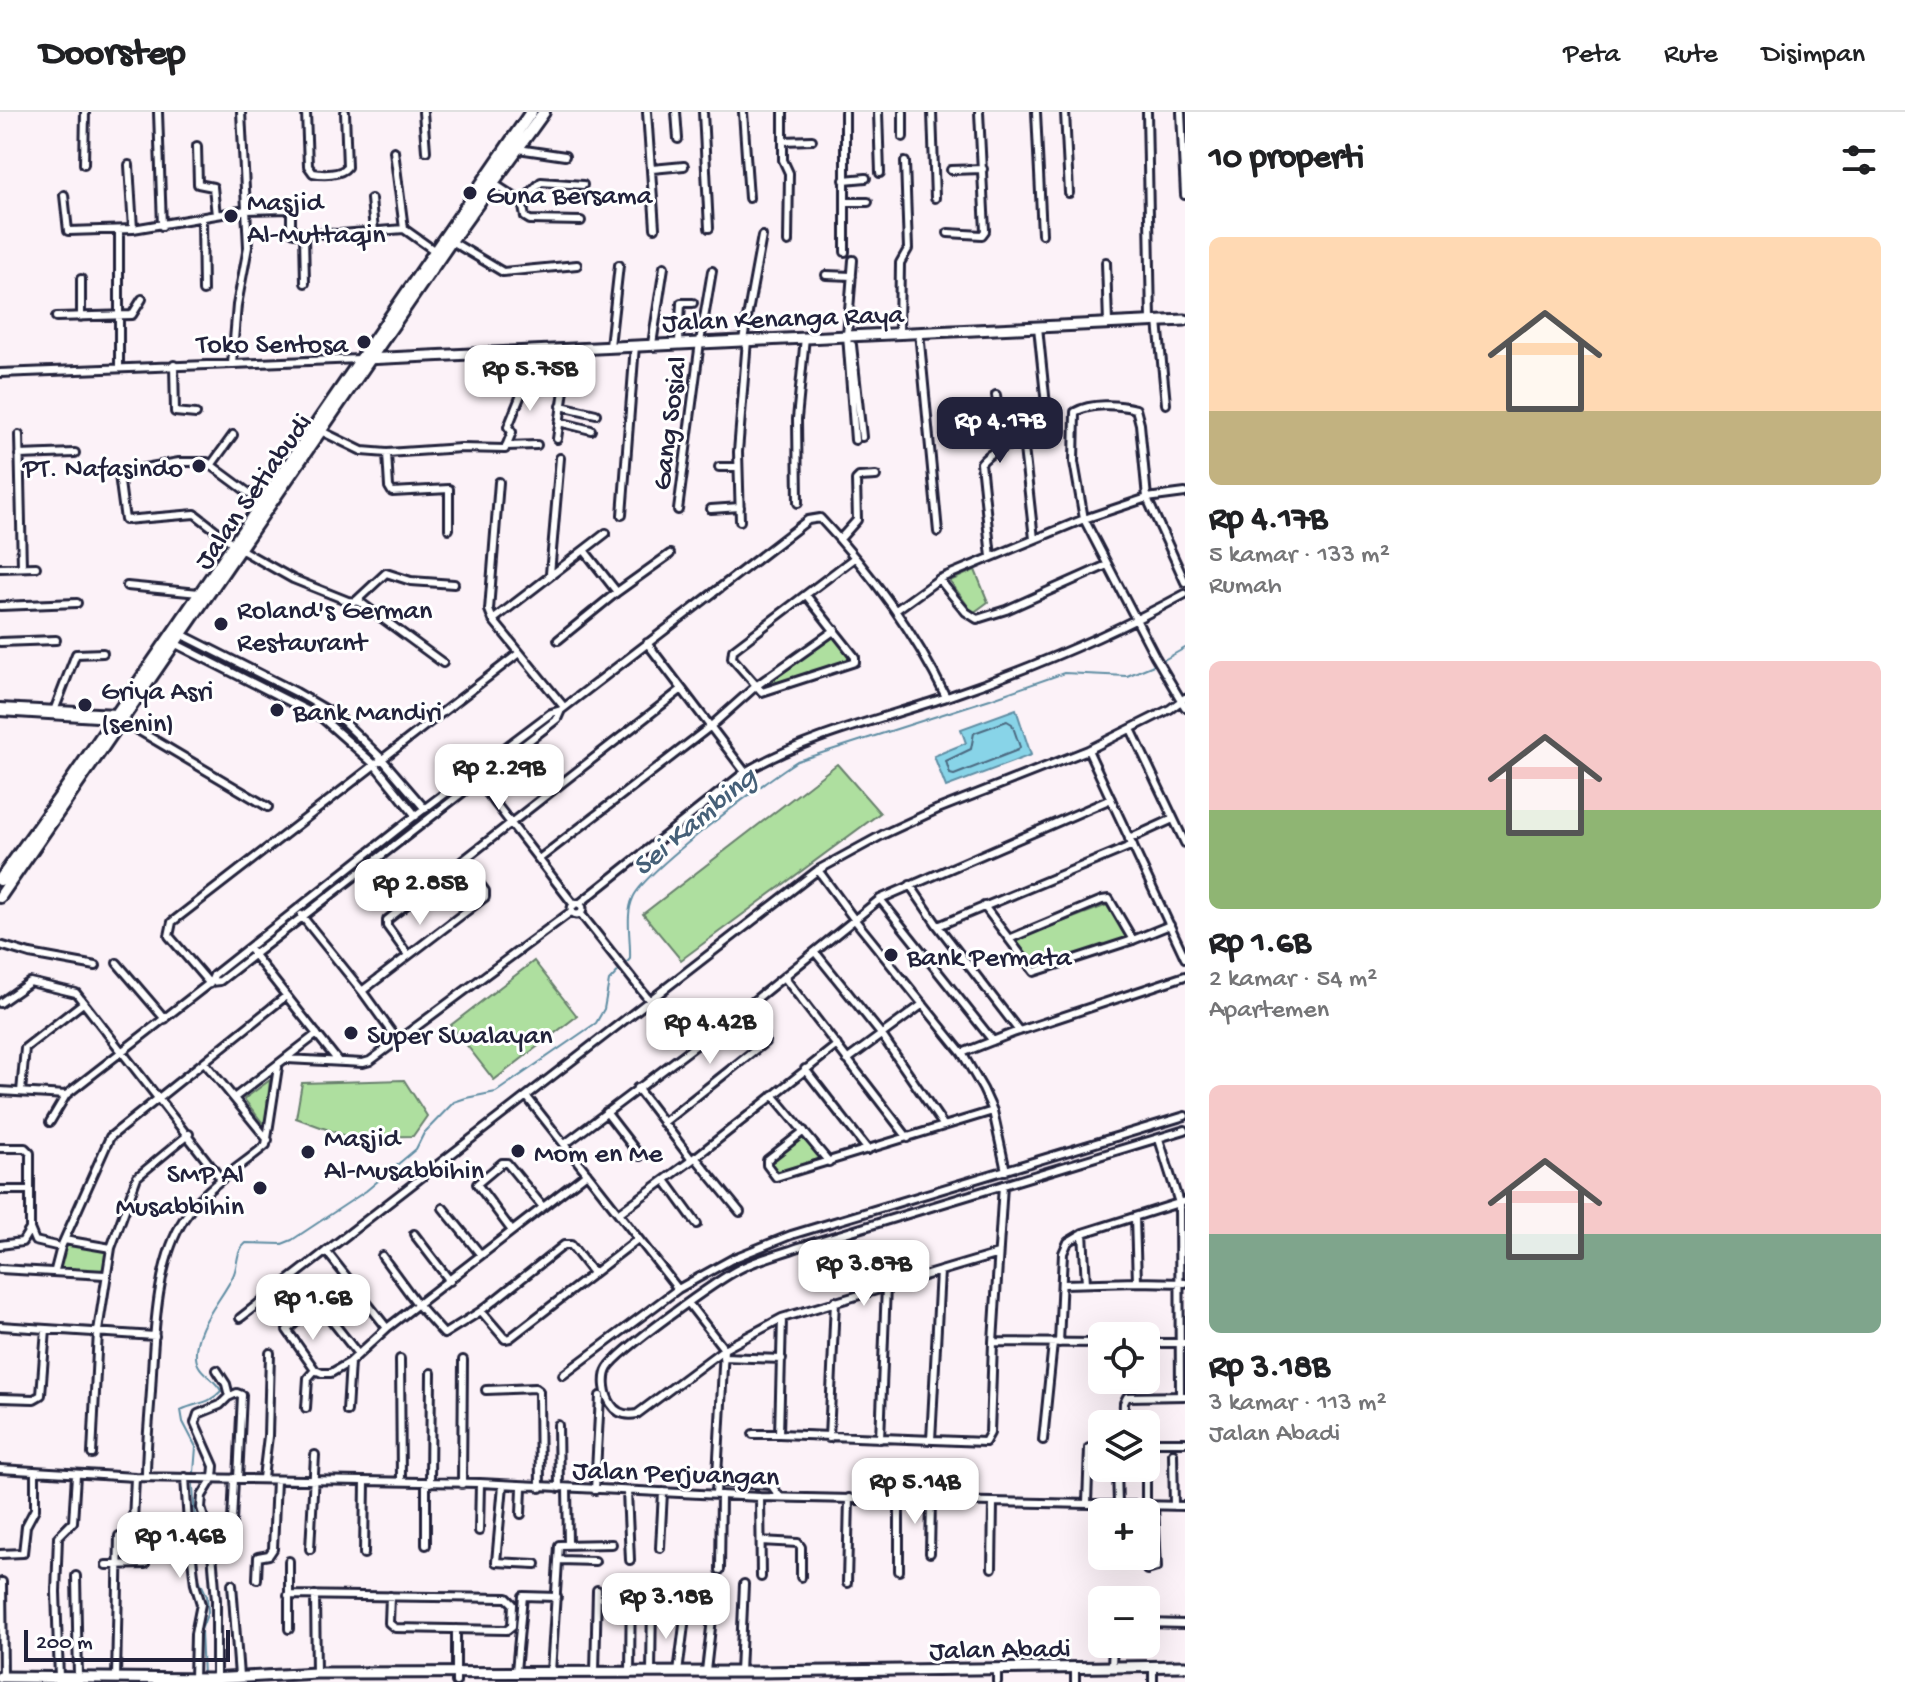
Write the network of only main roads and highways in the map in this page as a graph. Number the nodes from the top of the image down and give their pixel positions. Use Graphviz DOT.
graph roads {
  1 [pos="531,112"];
  2 [pos="544,112"];
  3 [pos="494,176"];
  4 [pos="366,358"];
  5 [pos="237,547"];
  6 [pos="174,636"];
  7 [pos="120,719"];
  8 [pos="0,880"];
  9 [pos="0,897"];
  1 -- 3 [label="main road, Jalan Setiabudi"];
  2 -- 3 [label="main road, Jalan Setiabudi"];
  3 -- 4 [label="main road, Jalan Setiabudi"];
  3 -- 4 [label="main road, Jalan Setiabudi"];
  4 -- 5 [label="main road, Jalan Setiabudi"];
  4 -- 5 [label="main road, Jalan Setiabudi"];
  5 -- 6 [label="main road, Jalan Setiabudi"];
  5 -- 6 [label="main road, Jalan Setiabudi"];
  6 -- 7 [label="main road, Jalan Setiabudi"];
  7 -- 8 [label="main road, Jalan Setiabudi"];
  7 -- 9 [label="main road, Jalan Setiabudi"];
}
